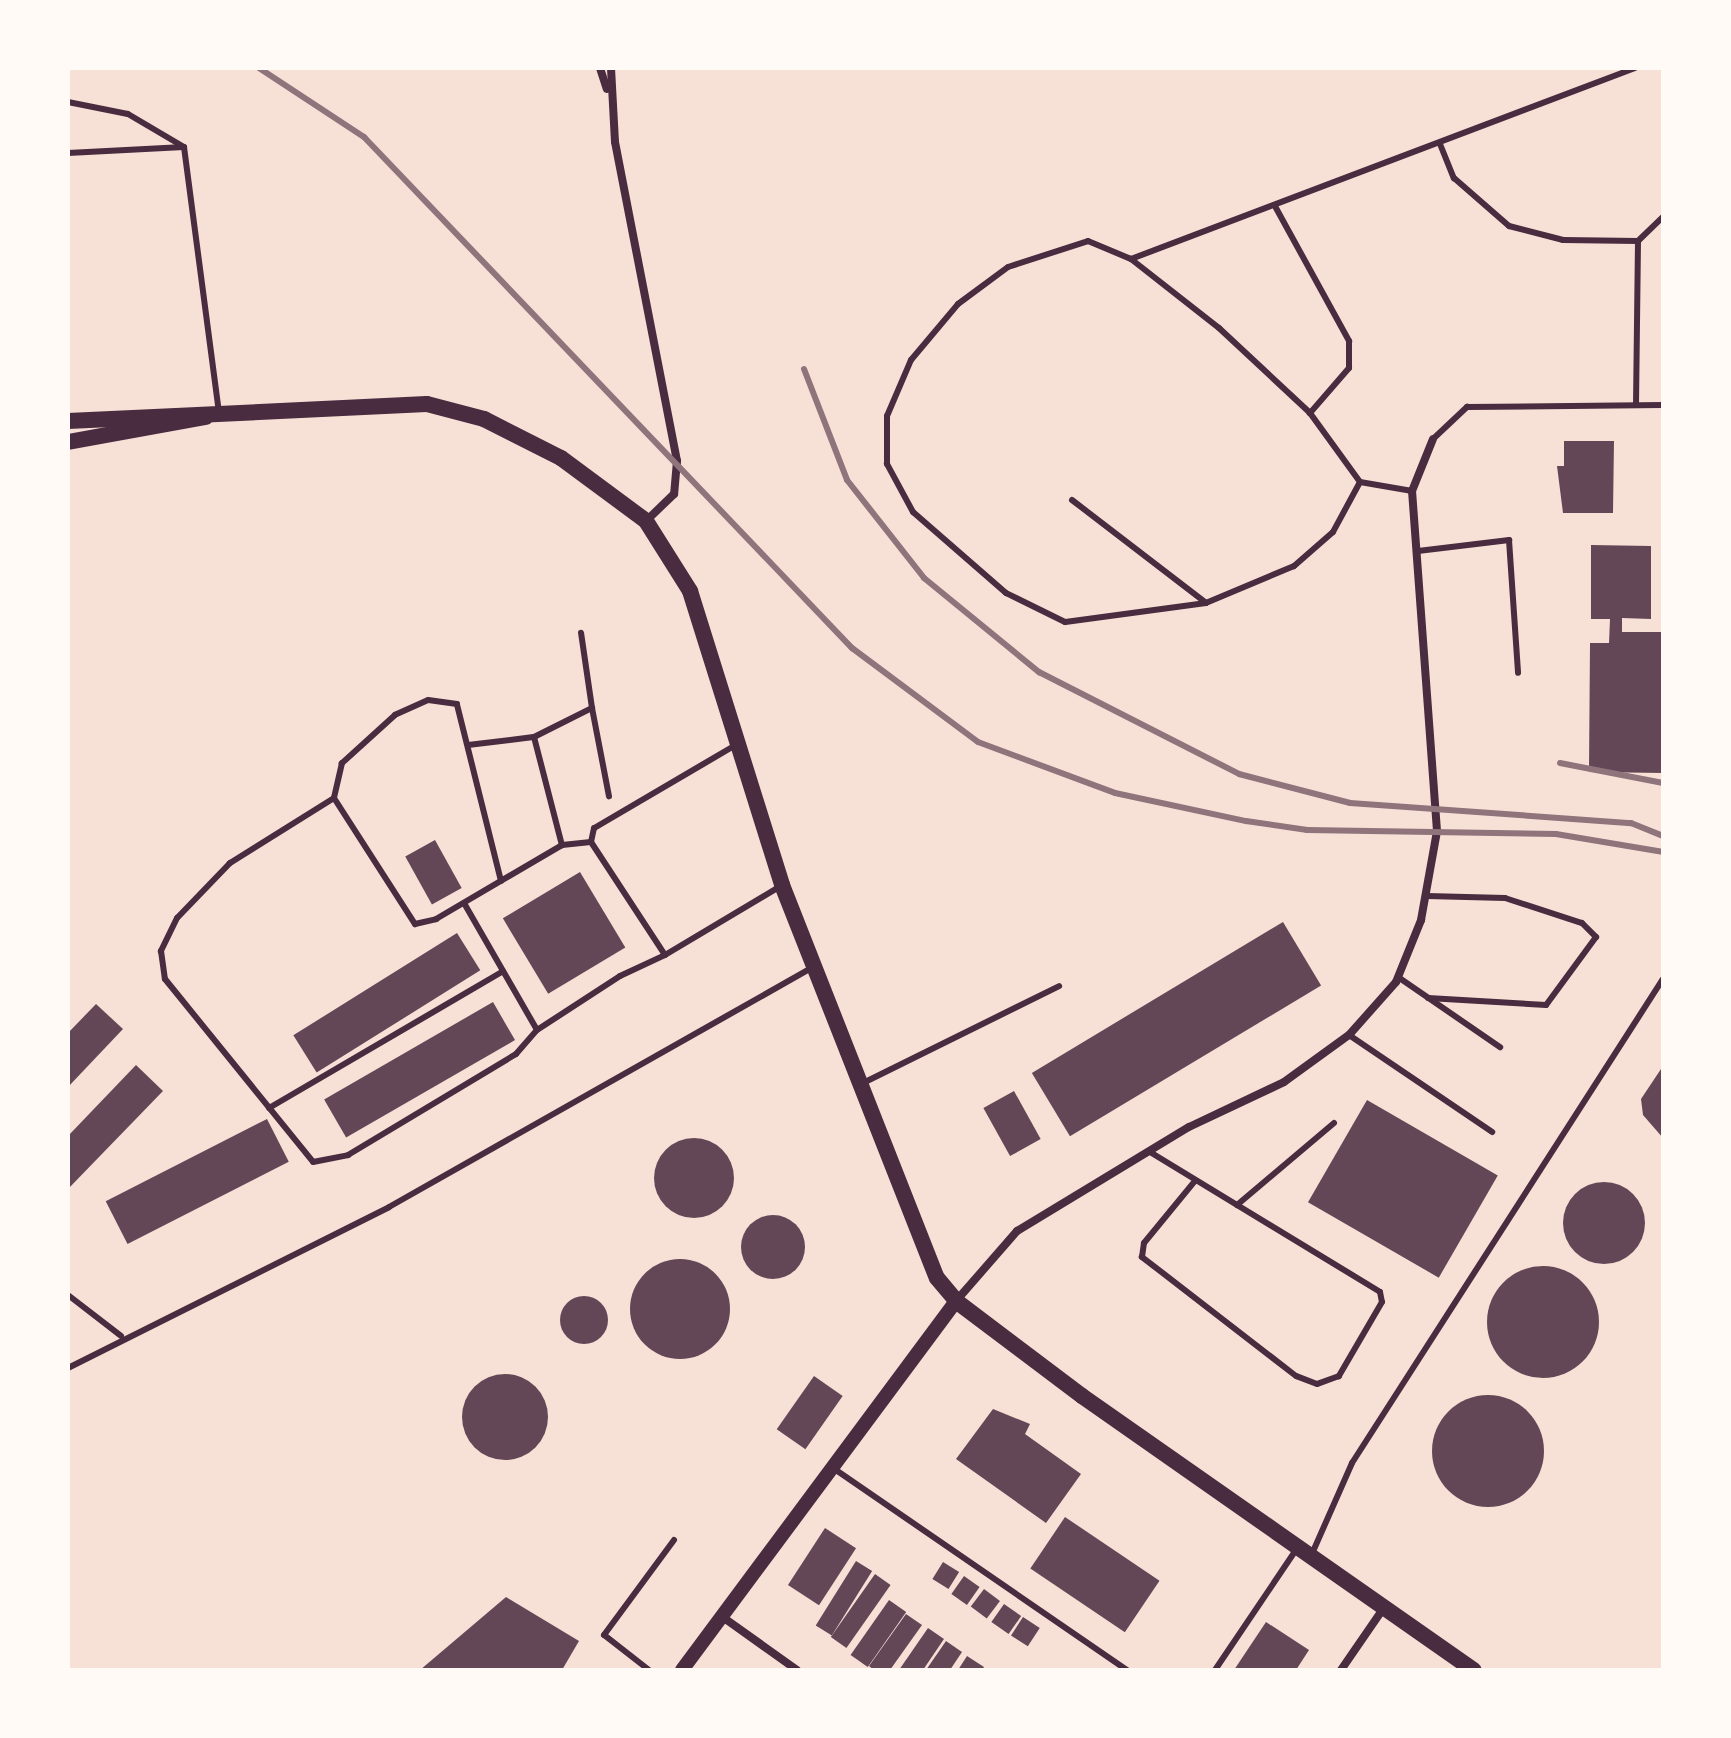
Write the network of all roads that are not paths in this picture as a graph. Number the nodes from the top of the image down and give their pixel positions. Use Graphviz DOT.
graph roads {
  1 [pos="600,68"];
  2 [pos="611,68"];
  3 [pos="1635,68"];
  4 [pos="609,93"];
  5 [pos="68,102"];
  6 [pos="1440,144"];
  7 [pos="184,147"];
  8 [pos="68,153"];
  9 [pos="1276,208"];
  10 [pos="1663,217"];
  11 [pos="1638,241"];
  12 [pos="1131,259"];
  13 [pos="1636,405"];
  14 [pos="1663,405"];
  15 [pos="219,413"];
  16 [pos="1310,413"];
  17 [pos="68,421"];
  18 [pos="1433,439"];
  19 [pos="68,442"];
  20 [pos="1360,482"];
  21 [pos="1412,491"];
  22 [pos="1072,500"];
  23 [pos="646,521"];
  24 [pos="1418,551"];
  25 [pos="1206,603"];
  26 [pos="581,633"];
  27 [pos="1518,673"];
  28 [pos="592,708"];
  29 [pos="534,737"];
  30 [pos="468,745"];
  31 [pos="734,746"];
  32 [pos="609,796"];
  33 [pos="334,798"];
  34 [pos="591,842"];
  35 [pos="562,845"];
  36 [pos="501,881"];
  37 [pos="782,885"];
  38 [pos="1427,896"];
  39 [pos="464,903"];
  40 [pos="665,955"];
  41 [pos="813,967"];
  42 [pos="503,971"];
  43 [pos="1398,977"];
  44 [pos="1663,979"];
  45 [pos="1059,986"];
  46 [pos="1428,998"];
  47 [pos="537,1030"];
  48 [pos="1349,1035"];
  49 [pos="1500,1047"];
  50 [pos="858,1086"];
  51 [pos="269,1108"];
  52 [pos="1334,1123"];
  53 [pos="1492,1132"];
  54 [pos="1150,1152"];
  55 [pos="1195,1181"];
  56 [pos="1237,1205"];
  57 [pos="68,1295"];
  58 [pos="956,1301"];
  59 [pos="121,1336"];
  60 [pos="68,1368"];
  61 [pos="833,1468"];
  62 [pos="674,1540"];
  63 [pos="1305,1551"];
  64 [pos="1385,1606"];
  65 [pos="724,1618"];
  66 [pos="649,1670"];
  67 [pos="682,1670"];
  68 [pos="797,1670"];
  69 [pos="1127,1670"];
  70 [pos="1215,1670"];
  71 [pos="1341,1670"];
  72 [pos="1474,1670"];
  1 -- 4 [label="street"];
  2 -- 4 [label="street"];
  3 -- 6 [label="lane"];
  4 -- 23 [label="street"];
  5 -- 7 [label="lane"];
  6 -- 9 [label="lane"];
  6 -- 11 [label="lane"];
  7 -- 8 [label="lane"];
  7 -- 15 [label="lane"];
  9 -- 12 [label="lane"];
  9 -- 16 [label="lane"];
  10 -- 11 [label="lane"];
  11 -- 13 [label="lane"];
  12 -- 16 [label="lane"];
  12 -- 25 [label="lane"];
  13 -- 14 [label="lane"];
  13 -- 18 [label="lane"];
  15 -- 17 [label="main road"];
  15 -- 19 [label="main road"];
  15 -- 23 [label="main road"];
  16 -- 20 [label="lane"];
  18 -- 21 [label="street"];
  20 -- 21 [label="lane"];
  20 -- 25 [label="lane"];
  21 -- 24 [label="street"];
  22 -- 25 [label="lane"];
  23 -- 31 [label="main road"];
  24 -- 27 [label="lane"];
  24 -- 38 [label="street"];
  26 -- 28 [label="lane"];
  28 -- 29 [label="lane"];
  28 -- 32 [label="lane"];
  29 -- 30 [label="lane"];
  29 -- 35 [label="lane"];
  30 -- 33 [label="lane"];
  30 -- 36 [label="lane"];
  31 -- 34 [label="lane"];
  31 -- 37 [label="main road"];
  33 -- 39 [label="lane"];
  33 -- 51 [label="lane"];
  34 -- 35 [label="lane"];
  34 -- 40 [label="lane"];
  35 -- 36 [label="lane"];
  36 -- 39 [label="lane"];
  37 -- 40 [label="lane"];
  37 -- 41 [label="main road"];
  38 -- 43 [label="street"];
  38 -- 46 [label="lane"];
  39 -- 42 [label="lane"];
  40 -- 47 [label="lane"];
  41 -- 50 [label="main road"];
  41 -- 59 [label="lane"];
  42 -- 47 [label="lane"];
  42 -- 51 [label="lane"];
  43 -- 46 [label="lane"];
  43 -- 48 [label="street"];
  44 -- 63 [label="lane"];
  45 -- 50 [label="lane"];
  46 -- 49 [label="lane"];
  47 -- 51 [label="lane"];
  48 -- 53 [label="lane"];
  48 -- 54 [label="street"];
  50 -- 58 [label="main road"];
  52 -- 56 [label="lane"];
  54 -- 55 [label="lane"];
  54 -- 58 [label="street"];
  55 -- 56 [label="lane"];
  55 -- 56 [label="lane"];
  57 -- 59 [label="lane"];
  58 -- 61 [label="street"];
  58 -- 63 [label="main road"];
  59 -- 60 [label="lane"];
  61 -- 65 [label="street"];
  61 -- 69 [label="lane"];
  62 -- 66 [label="lane"];
  63 -- 64 [label="main road"];
  63 -- 70 [label="lane"];
  64 -- 71 [label="street"];
  64 -- 72 [label="main road"];
  65 -- 67 [label="street"];
  65 -- 68 [label="street"];
}
